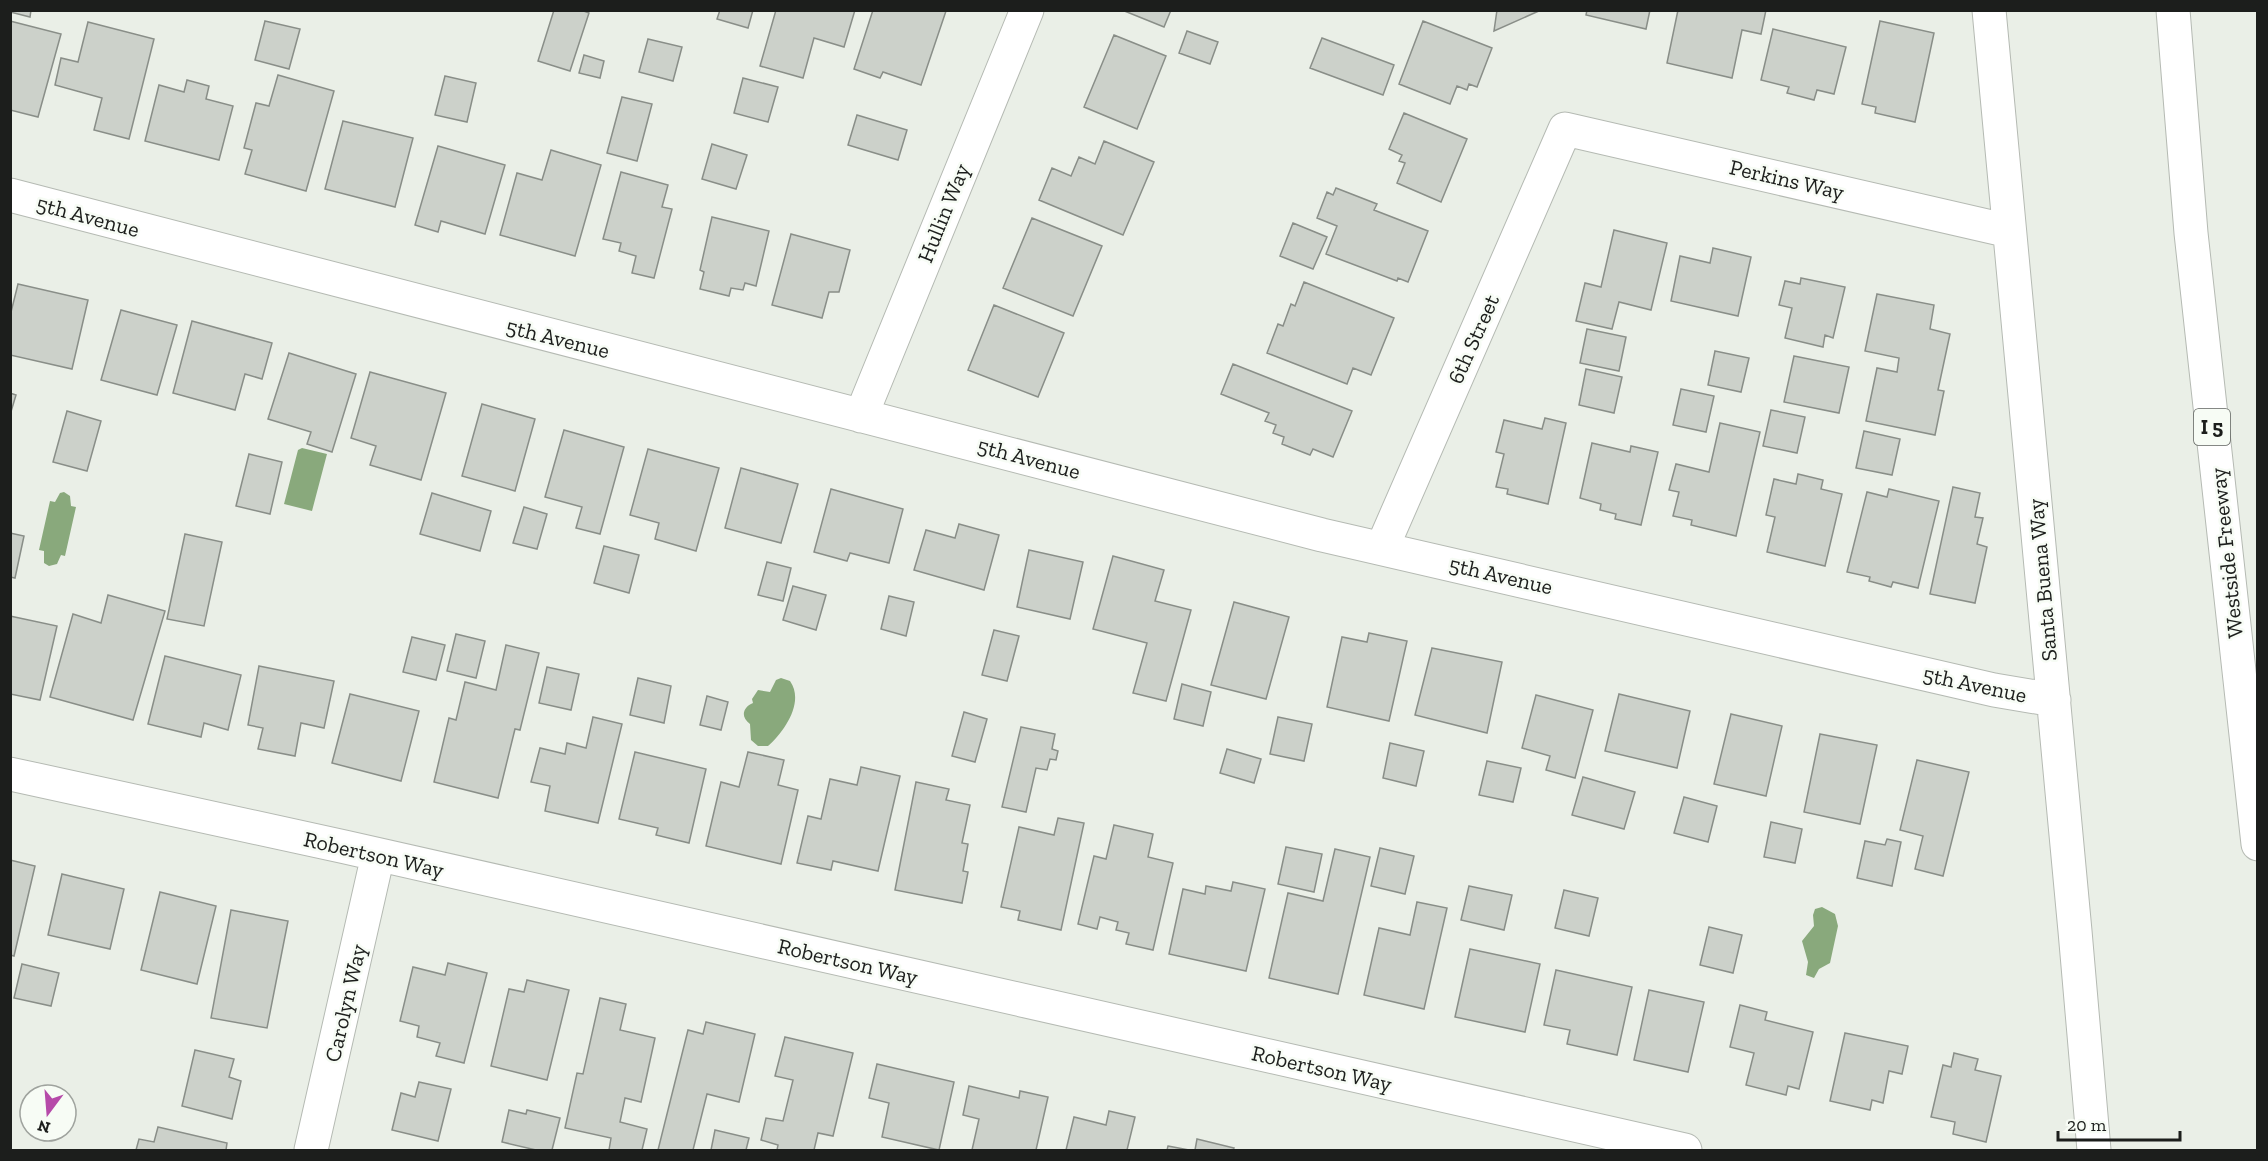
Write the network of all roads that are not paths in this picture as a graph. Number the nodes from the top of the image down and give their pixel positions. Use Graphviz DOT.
graph roads {
  1 [pos="1027,10"];
  2 [pos="1989,10"];
  3 [pos="2173,10"];
  4 [pos="1565,129"];
  5 [pos="10,195"];
  6 [pos="2009,231"];
  7 [pos="861,416"];
  8 [pos="1382,548"];
  9 [pos="2054,700"];
  10 [pos="10,774"];
  11 [pos="2258,844"];
  12 [pos="378,855"];
  13 [pos="311,1150"];
  14 [pos="1685,1150"];
  15 [pos="2094,1150"];
  1 -- 7 [label="main road, Hullin Way"];
  2 -- 6 [label="main road, Santa Buena Way"];
  3 -- 11 [label="main road, Westside Freeway / I 5"];
  4 -- 6 [label="main road, Perkins Way"];
  4 -- 8 [label="main road, 6th Street"];
  5 -- 7 [label="main road, 5th Avenue"];
  6 -- 9 [label="main road, Santa Buena Way"];
  7 -- 8 [label="main road, 5th Avenue"];
  8 -- 9 [label="main road, 5th Avenue"];
  9 -- 15 [label="main road, Santa Buena Way"];
  10 -- 12 [label="main road, Robertson Way"];
  12 -- 13 [label="main road, Carolyn Way"];
  12 -- 14 [label="main road, Robertson Way"];
}
